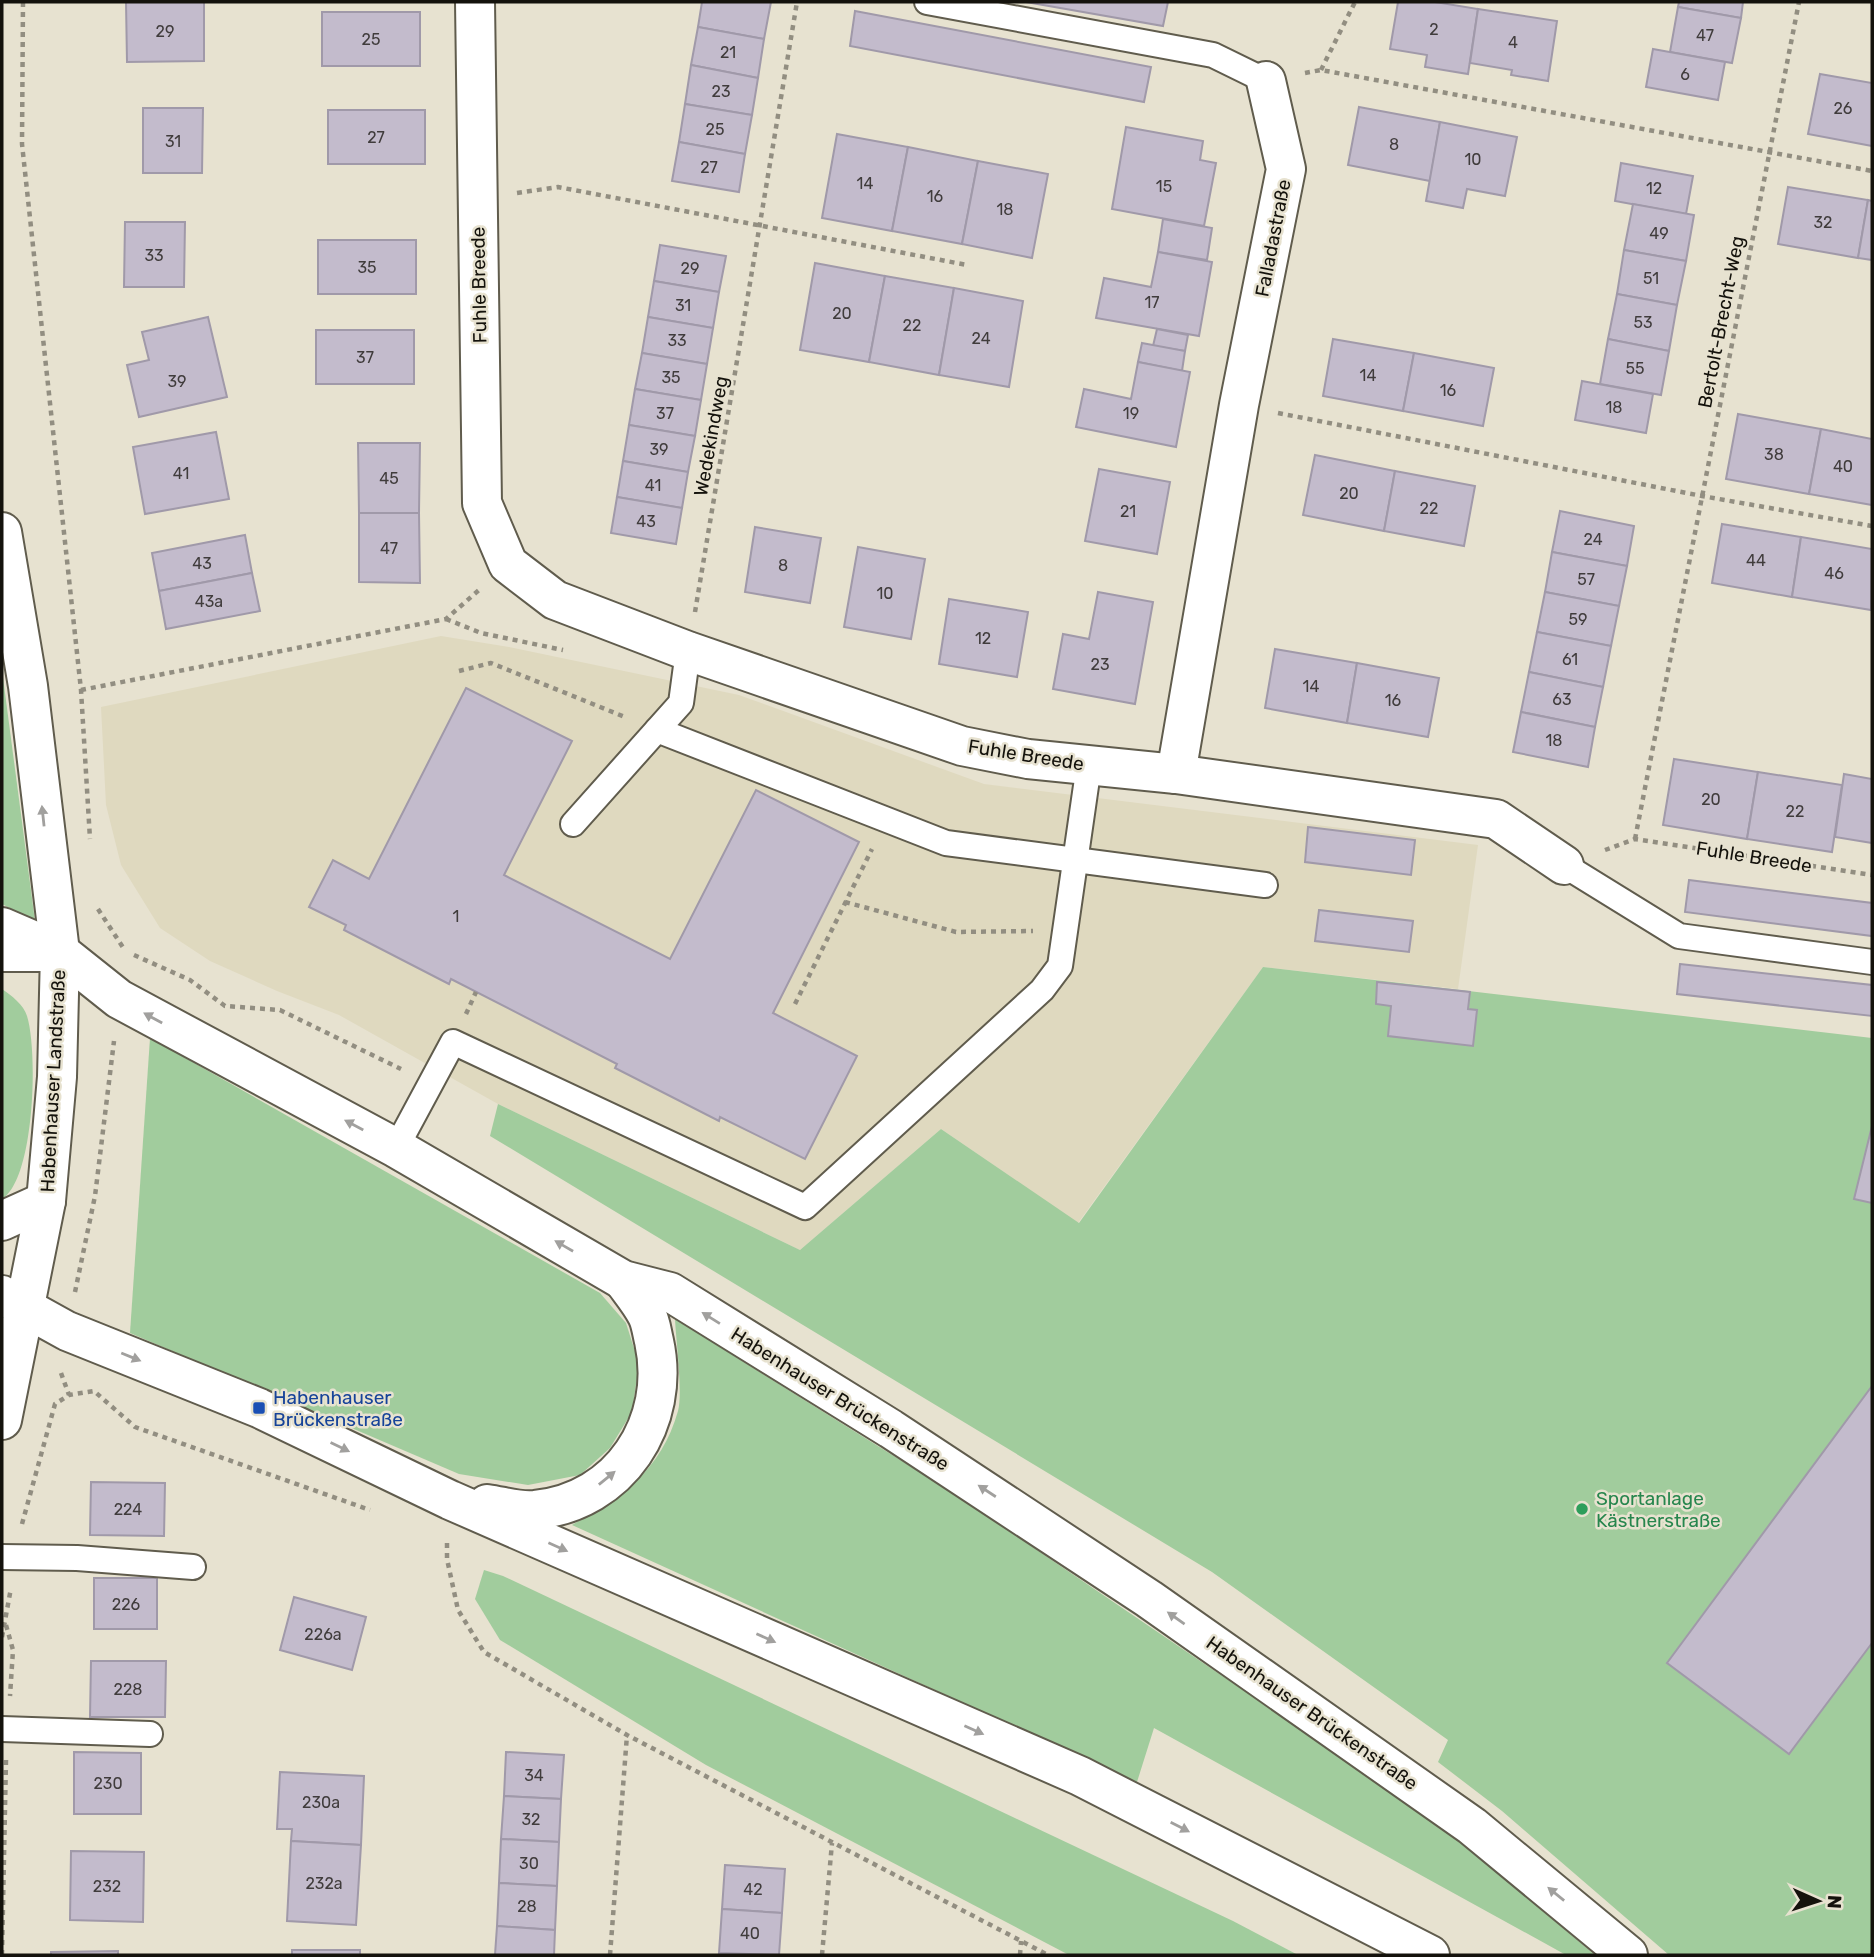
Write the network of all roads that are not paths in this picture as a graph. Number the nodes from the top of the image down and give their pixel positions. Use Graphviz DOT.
graph roads {
  1 [pos="475,2"];
  2 [pos="928,2"];
  3 [pos="1266,81"];
  4 [pos="2,532"];
  5 [pos="688,651"];
  6 [pos="657,730"];
  7 [pos="1089,765"];
  8 [pos="1176,774"];
  9 [pos="573,824"];
  10 [pos="1075,861"];
  11 [pos="1564,865"];
  12 [pos="1265,885"];
  13 [pos="2,928"];
  14 [pos="2,952"];
  15 [pos="60,952"];
  16 [pos="1872,962"];
  17 [pos="397,1148"];
  18 [pos="46,1201"];
  19 [pos="2,1221"];
  20 [pos="623,1280"];
  21 [pos="13,1301"];
  22 [pos="2,1420"];
  23 [pos="450,1500"];
  24 [pos="9,1557"];
  25 [pos="193,1567"];
  26 [pos="5,1729"];
  27 [pos="150,1734"];
  28 [pos="1430,1955"];
  29 [pos="1628,1955"];
  1 -- 5 [label="main road, Fuhle Breede"];
  2 -- 3 [label="lane"];
  3 -- 8 [label="main road, Falladastraße"];
  15 -- 4 [label="main road, Habenhauser Landstraße, one-way"];
  5 -- 6 [label="lane"];
  5 -- 7 [label="main road, Fuhle Breede"];
  6 -- 9 [label="lane"];
  6 -- 10 [label="lane"];
  7 -- 8 [label="main road, Fuhle Breede"];
  7 -- 10 [label="lane"];
  8 -- 11 [label="main road, Fuhle Breede"];
  10 -- 12 [label="lane"];
  10 -- 17 [label="lane"];
  11 -- 16 [label="lane"];
  13 -- 15 [label="main road, Habenhauser Brückenstraße"];
  14 -- 15 [label="main road"];
  17 -- 15 [label="main road, Habenhauser Brückenstraße, one-way"];
  15 -- 18 [label="main road, Habenhauser Landstraße"];
  20 -- 17 [label="main road, Habenhauser Brückenstraße, one-way"];
  18 -- 19 [label="main road"];
  18 -- 21 [label="main road, Habenhauser Landstraße"];
  23 -- 20 [label="main road, one-way"];
  29 -- 20 [label="main road, Habenhauser Brückenstraße, one-way"];
  21 -- 22 [label="main road, Habenhauser Landstraße"];
  21 -- 23 [label="main road, one-way"];
  23 -- 28 [label="main road, one-way"];
  24 -- 25 [label="lane"];
  26 -- 27 [label="lane"];
}
